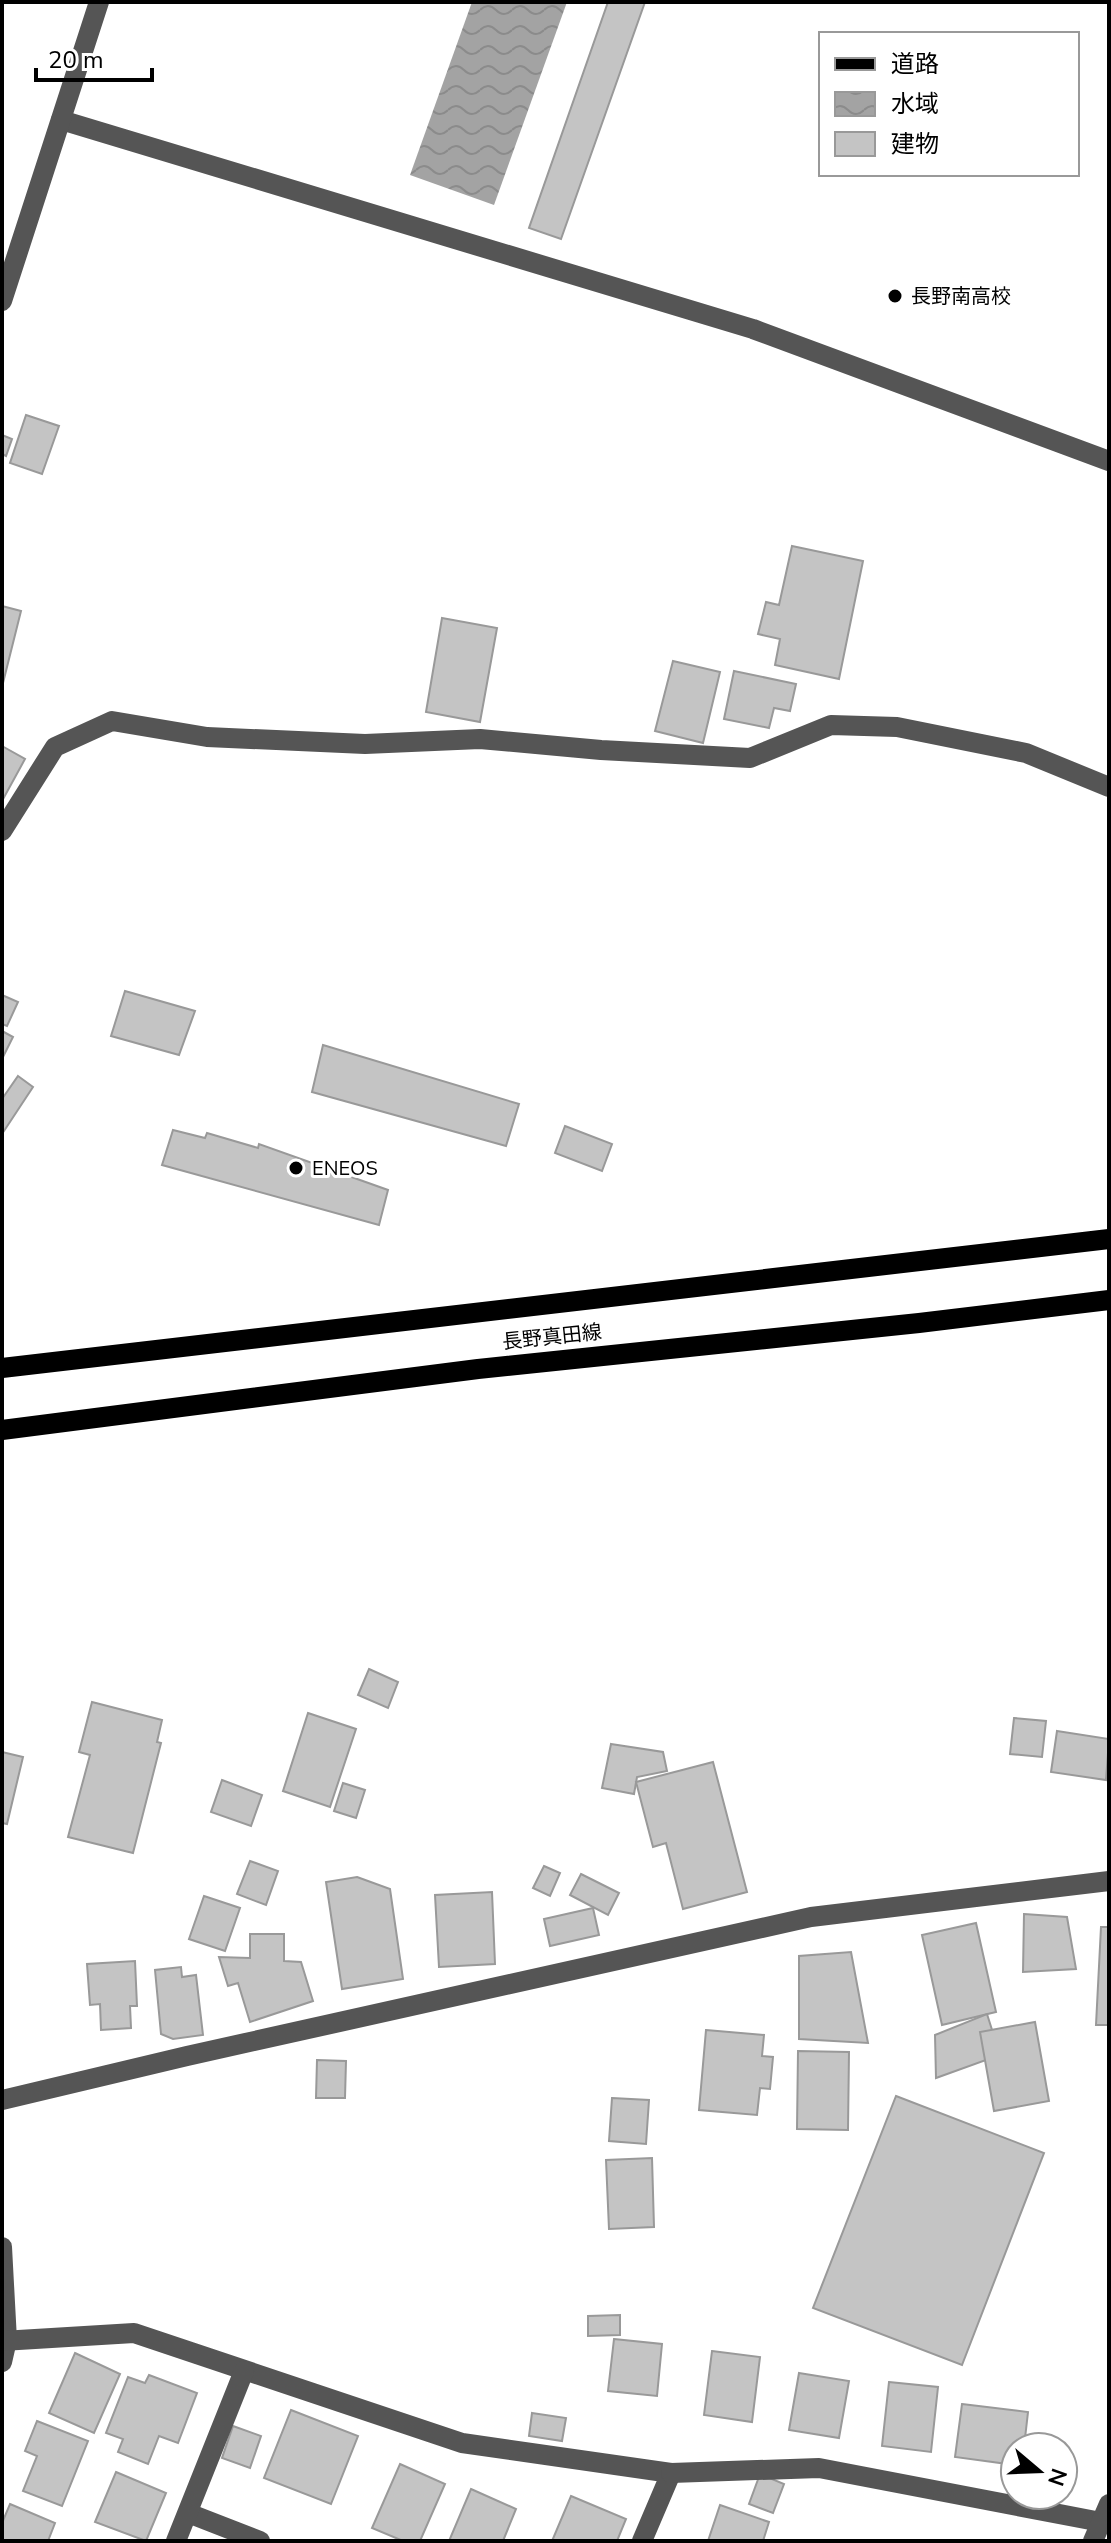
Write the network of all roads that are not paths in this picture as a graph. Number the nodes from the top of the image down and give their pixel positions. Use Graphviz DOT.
graph roads {
  1 [pos="99,2"];
  2 [pos="61,120"];
  3 [pos="2,301"];
  4 [pos="1109,461"];
  5 [pos="1109,787"];
  6 [pos="2,831"];
  7 [pos="1109,1239"];
  8 [pos="1109,1300"];
  9 [pos="2,1368"];
  10 [pos="2,1430"];
  11 [pos="1109,1881"];
  12 [pos="2,2100"];
  13 [pos="2,2247"];
  14 [pos="4,2340"];
  15 [pos="2,2362"];
  16 [pos="244,2371"];
  17 [pos="671,2473"];
  18 [pos="188,2513"];
  19 [pos="1101,2522"];
  20 [pos="176,2541"];
  21 [pos="260,2541"];
  22 [pos="642,2541"];
  1 -- 2 [label="street"];
  2 -- 3 [label="street"];
  2 -- 4 [label="street"];
  5 -- 6 [label="street"];
  7 -- 9 [label="main road, 長野真田線"];
  8 -- 10 [label="main road, 長野真田線"];
  11 -- 12 [label="street"];
  13 -- 14 [label="street"];
  14 -- 15 [label="street"];
  14 -- 16 [label="street"];
  16 -- 17 [label="street"];
  16 -- 18 [label="street"];
  17 -- 19 [label="street"];
  17 -- 22 [label="street"];
  18 -- 20 [label="street"];
  18 -- 21 [label="street"];
}
